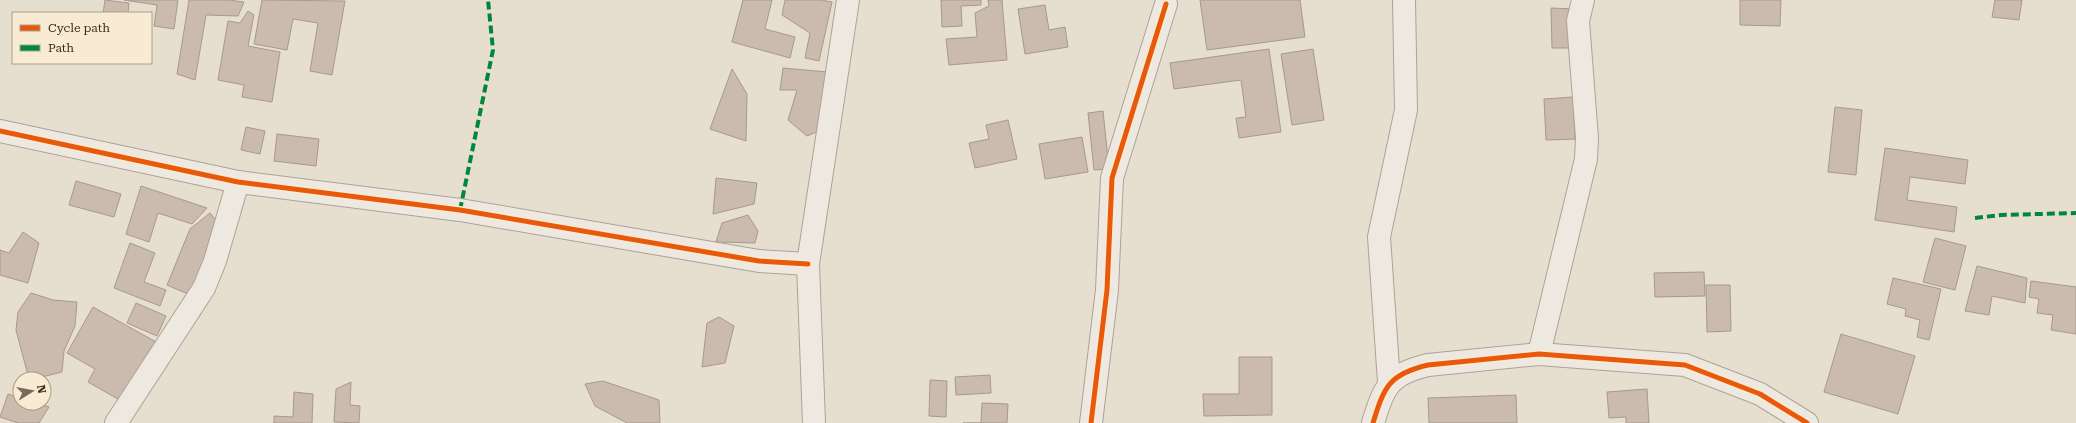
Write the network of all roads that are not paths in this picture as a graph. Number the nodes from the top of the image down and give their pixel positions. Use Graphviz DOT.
graph roads {
  1 [pos="848,0"];
  2 [pos="1404,0"];
  3 [pos="1583,0"];
  4 [pos="1166,4"];
  5 [pos="0,131"];
  6 [pos="238,182"];
  7 [pos="808,264"];
  8 [pos="1539,354"];
  9 [pos="1389,382"];
  10 [pos="116,423"];
  11 [pos="814,423"];
  12 [pos="1091,423"];
  13 [pos="1373,423"];
  14 [pos="1806,423"];
  1 -- 7 [label="street"];
  2 -- 9 [label="street"];
  3 -- 8 [label="street"];
  4 -- 12 [label="street"];
  5 -- 6 [label="street"];
  6 -- 7 [label="street"];
  6 -- 10 [label="street"];
  7 -- 11 [label="street"];
  8 -- 9 [label="street"];
  8 -- 14 [label="street"];
  9 -- 13 [label="street"];
}
